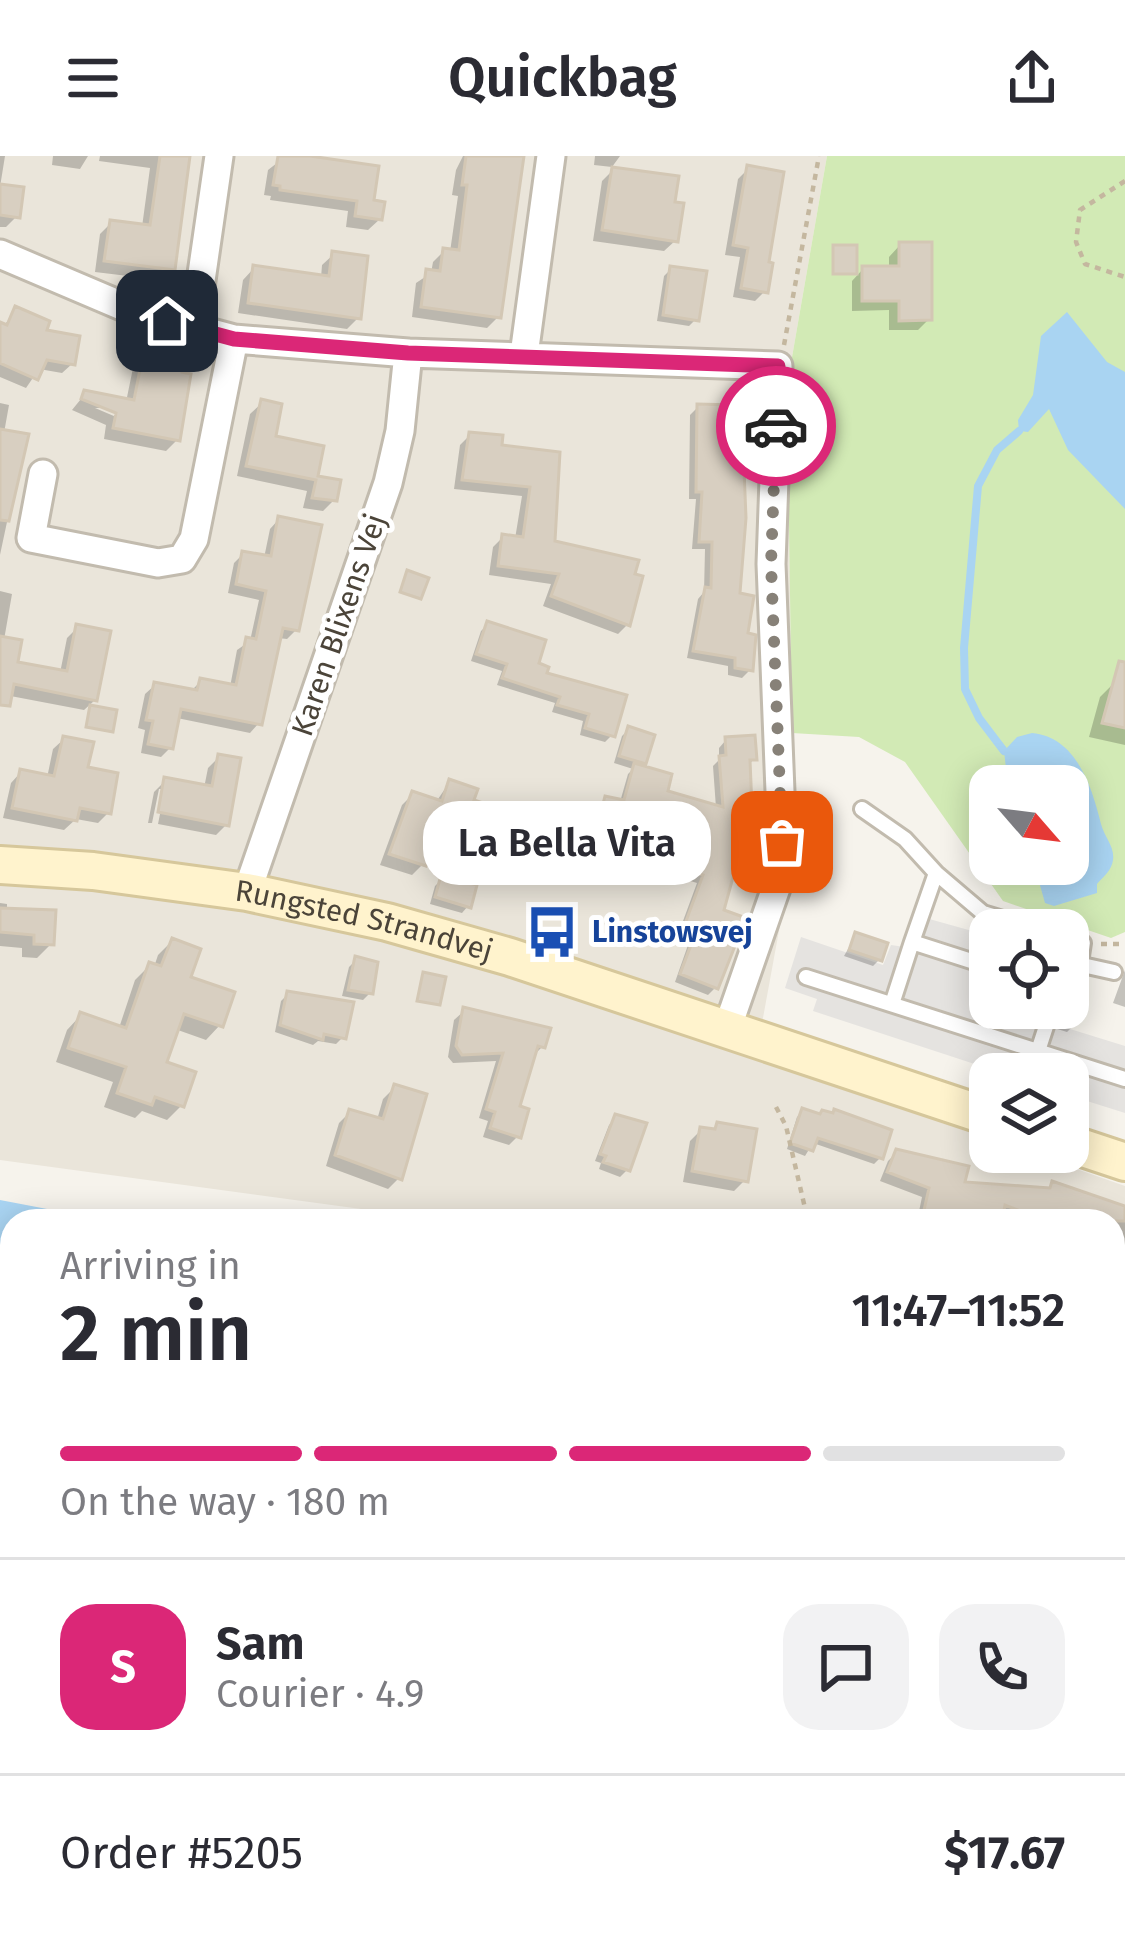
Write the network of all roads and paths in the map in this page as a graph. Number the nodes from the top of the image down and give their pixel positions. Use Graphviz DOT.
graph roads {
  1 [pos="219,156"];
  2 [pos="551,156"];
  3 [pos="819,156"];
  4 [pos="1125,181"];
  5 [pos="0,254"];
  6 [pos="1125,277"];
  7 [pos="194,329"];
  8 [pos="234,339"];
  9 [pos="408,353"];
  10 [pos="524,355"];
  11 [pos="778,366"];
  12 [pos="43,474"];
  13 [pos="862,809"];
  14 [pos="0,865"];
  15 [pos="936,873"];
  16 [pos="247,892"];
  17 [pos="977,909"];
  18 [pos="912,942"];
  19 [pos="969,960"];
  20 [pos="1089,966"];
  21 [pos="1114,972"];
  22 [pos="806,976"];
  23 [pos="892,1004"];
  24 [pos="1045,1029"];
  25 [pos="727,1030"];
  26 [pos="1038,1051"];
  27 [pos="1125,1079"];
  28 [pos="776,1107"];
  29 [pos="969,1110"];
  30 [pos="1089,1150"];
  31 [pos="1125,1162"];
  32 [pos="805,1209"];
  1 -- 7 [label="street"];
  2 -- 10 [label="street"];
  3 -- 11 [label="path"];
  4 -- 6 [label="path"];
  5 -- 7 [label="street"];
  7 -- 8 [label="street"];
  8 -- 9 [label="street"];
  8 -- 12 [label="street"];
  9 -- 10 [label="street"];
  9 -- 16 [label="street, Karen Blixens Vej"];
  10 -- 11 [label="street"];
  11 -- 25 [label="street"];
  13 -- 15 [label="lane"];
  14 -- 16 [label="main road, Rungsted Strandvej"];
  15 -- 17 [label="lane"];
  15 -- 18 [label="lane"];
  16 -- 25 [label="main road, Rungsted Strandvej"];
  18 -- 19 [label="lane"];
  18 -- 23 [label="lane"];
  20 -- 21 [label="lane"];
  22 -- 23 [label="lane"];
  23 -- 26 [label="lane"];
  24 -- 26 [label="lane"];
  25 -- 29 [label="main road, Rungsted Strandvej"];
  26 -- 27 [label="lane"];
  28 -- 32 [label="path"];
  30 -- 31 [label="main road"];
}
